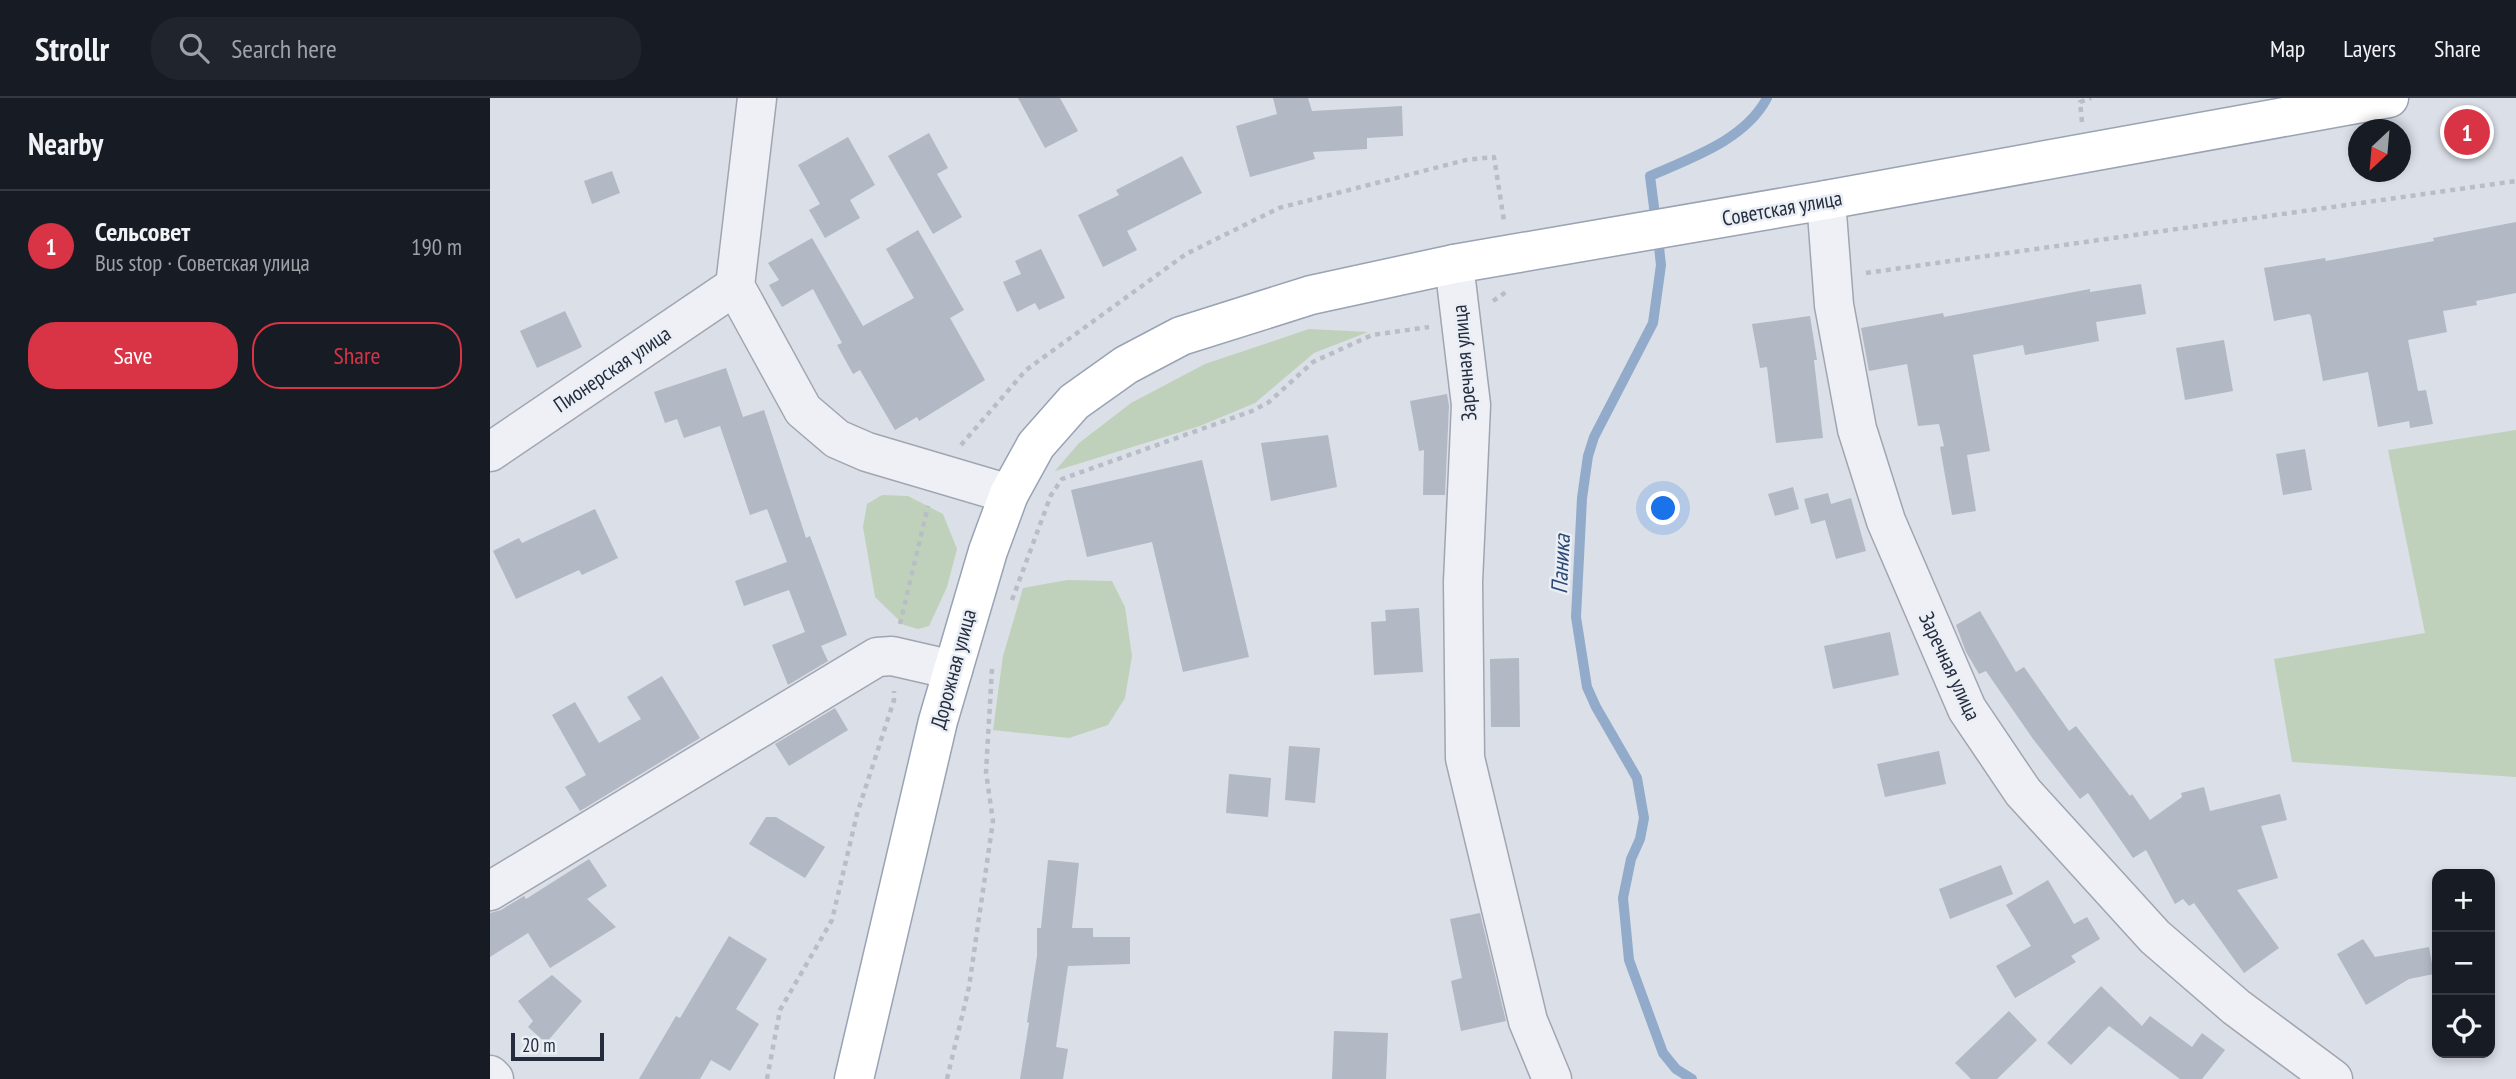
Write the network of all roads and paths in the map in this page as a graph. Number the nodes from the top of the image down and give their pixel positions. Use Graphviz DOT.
graph roads {
  1 [pos="757,98"];
  2 [pos="2389,98"];
  3 [pos="2516,181"];
  4 [pos="1826,201"];
  5 [pos="1506,228"];
  6 [pos="1454,264"];
  7 [pos="1859,274"];
  8 [pos="1518,284"];
  9 [pos="734,286"];
  10 [pos="1461,323"];
  11 [pos="1181,336"];
  12 [pos="490,452"];
  13 [pos="936,473"];
  14 [pos="1009,495"];
  15 [pos="1012,602"];
  16 [pos="892,656"];
  17 [pos="992,667"];
  18 [pos="953,670"];
  19 [pos="490,891"];
  20 [pos="490,1075"];
  21 [pos="494,1079"];
  22 [pos="767,1079"];
  23 [pos="854,1079"];
  24 [pos="947,1079"];
  25 [pos="1552,1079"];
  26 [pos="2333,1079"];
  1 -- 9 [label="street"];
  2 -- 4 [label="main road, Советская улица"];
  3 -- 7 [label="path"];
  4 -- 6 [label="main road, Советская улица"];
  4 -- 26 [label="street, Заречная улица"];
  5 -- 13 [label="path"];
  6 -- 10 [label="street, Заречная улица"];
  6 -- 11 [label="main road, Советская улица"];
  8 -- 10 [label="path"];
  9 -- 12 [label="street, Пионерская улица"];
  9 -- 13 [label="street"];
  10 -- 15 [label="path"];
  10 -- 25 [label="street, Заречная улица"];
  11 -- 14 [label="main road, Дорожная улица"];
  13 -- 14 [label="street"];
  13 -- 16 [label="path"];
  14 -- 18 [label="main road, Дорожная улица"];
  16 -- 18 [label="street"];
  16 -- 19 [label="street"];
  16 -- 22 [label="path"];
  17 -- 24 [label="path"];
  18 -- 23 [label="main road, Дорожная улица"];
  20 -- 21 [label="street"];
}
